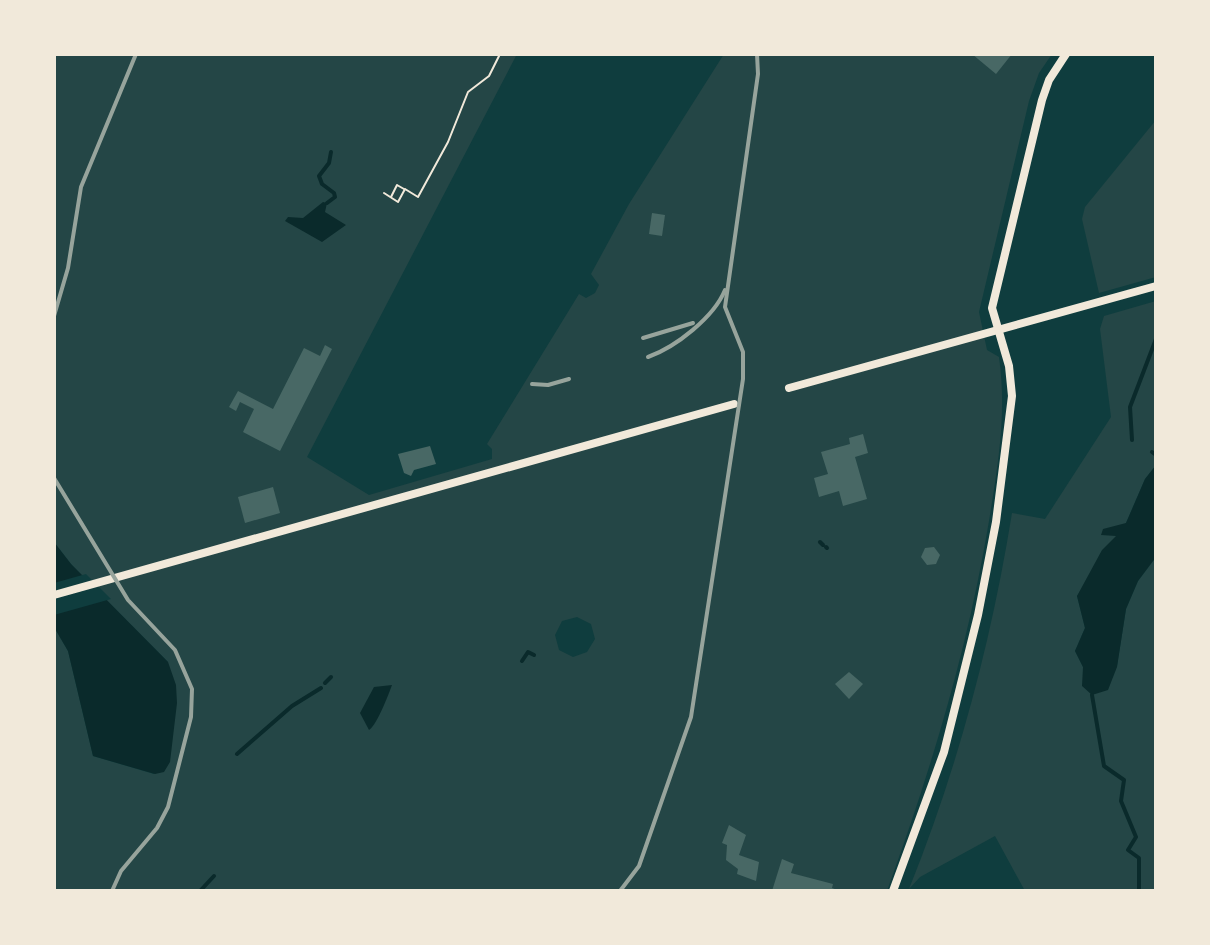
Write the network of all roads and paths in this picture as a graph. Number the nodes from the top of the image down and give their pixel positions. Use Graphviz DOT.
graph roads {
  1 [pos="500,54"];
  2 [pos="1066,54"];
  3 [pos="394,190"];
  4 [pos="384,193"];
  5 [pos="403,193"];
  6 [pos="391,197"];
  7 [pos="1156,286"];
  8 [pos="999,330"];
  9 [pos="789,388"];
  10 [pos="734,404"];
  11 [pos="54,595"];
  12 [pos="893,891"];
  1 -- 5 [label="path"];
  2 -- 8 [label="street"];
  3 -- 5 [label="path"];
  3 -- 5 [label="path"];
  3 -- 6 [label="path"];
  4 -- 6 [label="path"];
  5 -- 6 [label="path"];
  7 -- 8 [label="street"];
  8 -- 9 [label="street"];
  8 -- 12 [label="street"];
  10 -- 11 [label="street"];
}
